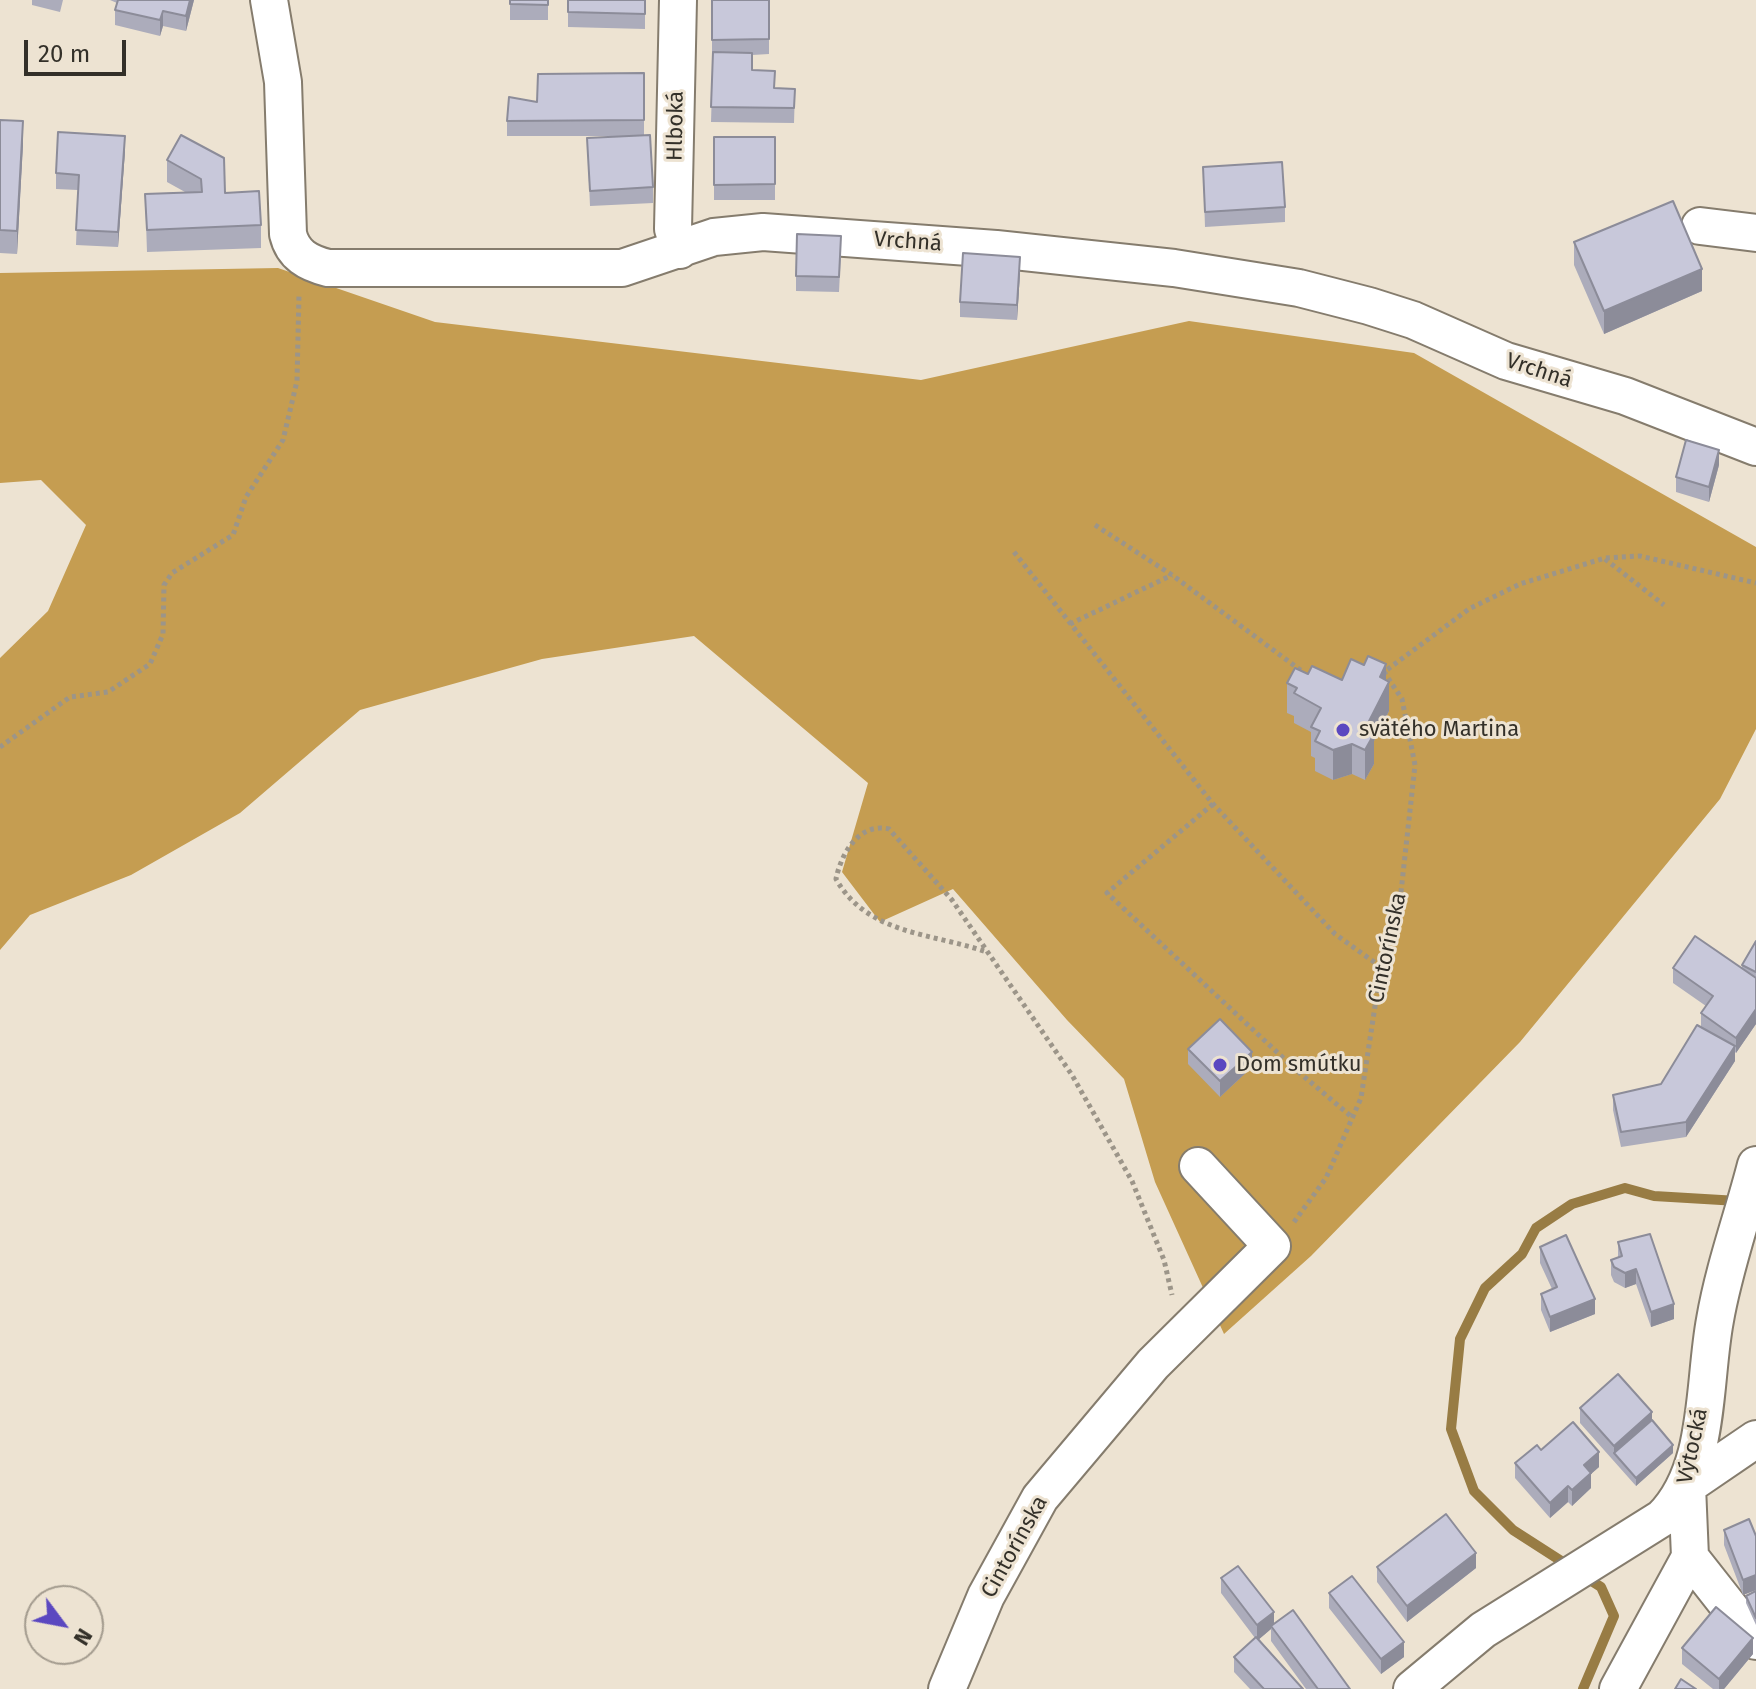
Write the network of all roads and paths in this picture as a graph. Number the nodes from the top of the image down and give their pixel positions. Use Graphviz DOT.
graph roads {
  1 [pos="269,0"];
  2 [pos="678,0"];
  3 [pos="1700,226"];
  4 [pos="1756,233"];
  5 [pos="680,250"];
  6 [pos="300,256"];
  7 [pos="1756,447"];
  8 [pos="1095,525"];
  9 [pos="1014,552"];
  10 [pos="1605,558"];
  11 [pos="1172,575"];
  12 [pos="1756,583"];
  13 [pos="1664,605"];
  14 [pos="1070,624"];
  15 [pos="1384,672"];
  16 [pos="1369,675"];
  17 [pos="1307,676"];
  18 [pos="0,747"];
  19 [pos="1213,804"];
  20 [pos="984,951"];
  21 [pos="1381,967"];
  22 [pos="1353,1118"];
  23 [pos="1198,1166"];
  24 [pos="1755,1169"];
  25 [pos="1272,1246"];
  26 [pos="1170,1347"];
  27 [pos="1756,1439"];
  28 [pos="1687,1486"];
  29 [pos="1690,1557"];
  30 [pos="1756,1641"];
  31 [pos="947,1689"];
  32 [pos="1412,1689"];
  33 [pos="1618,1689"];
  1 -- 6 [label="street"];
  2 -- 5 [label="street, Hlboká"];
  3 -- 4 [label="street"];
  5 -- 6 [label="street, Vrchná"];
  5 -- 7 [label="street, Vrchná"];
  6 -- 18 [label="path"];
  8 -- 11 [label="path"];
  9 -- 14 [label="path"];
  10 -- 12 [label="path"];
  10 -- 13 [label="path"];
  10 -- 15 [label="path"];
  11 -- 14 [label="path"];
  11 -- 17 [label="path"];
  14 -- 19 [label="path"];
  15 -- 16 [label="path"];
  15 -- 21 [label="path, Cintorínska"];
  19 -- 21 [label="path"];
  19 -- 22 [label="path"];
  20 -- 20 [label="path"];
  20 -- 26 [label="path"];
  21 -- 22 [label="path, Cintorínska"];
  22 -- 25 [label="path, Cintorínska"];
  23 -- 25 [label="street"];
  24 -- 28 [label="street, Výtocká"];
  25 -- 26 [label="street, Cintorínska"];
  26 -- 31 [label="street, Cintorínska"];
  27 -- 28 [label="street"];
  28 -- 29 [label="street"];
  28 -- 32 [label="street, Výtocká"];
  29 -- 30 [label="street"];
  29 -- 33 [label="street"];
}
